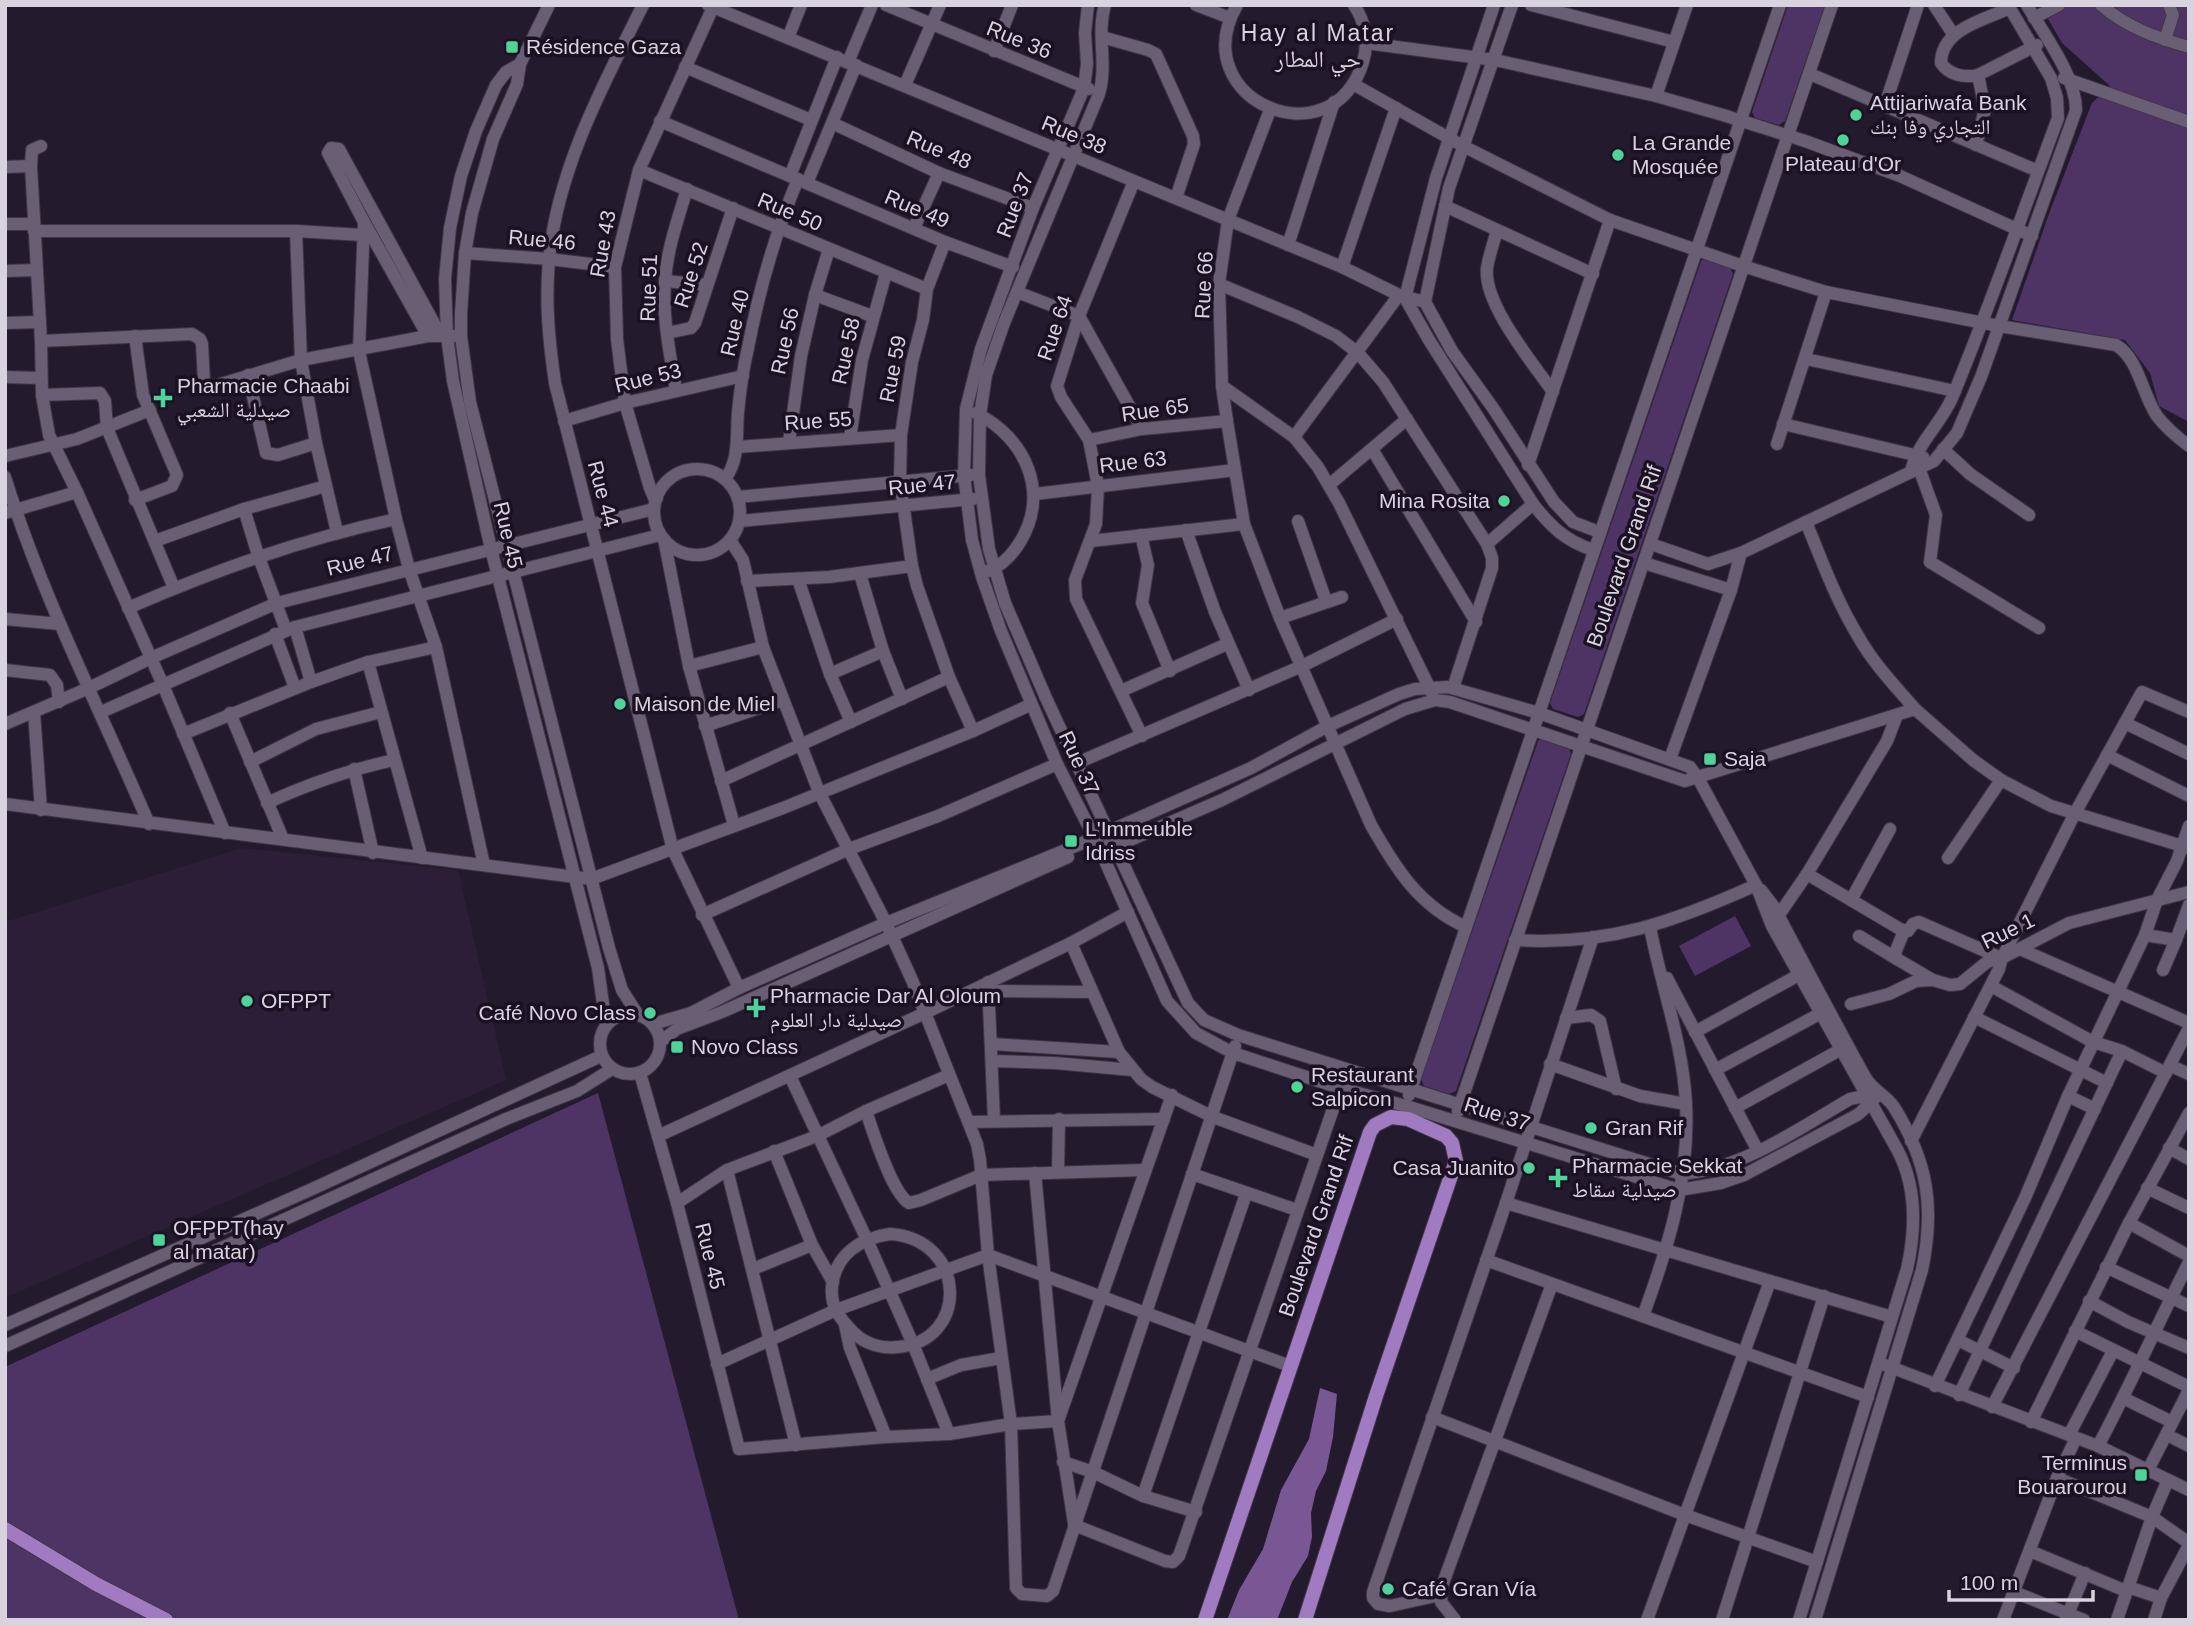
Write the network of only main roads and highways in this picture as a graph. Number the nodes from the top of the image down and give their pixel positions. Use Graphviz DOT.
graph roads {
  1 [pos="5,1529"];
  2 [pos="166,1620"];
  3 [pos="1205,1620"];
  4 [pos="1305,1620"];
  1 -- 2 [label="main road"];
  3 -- 4 [label="main road, Boulevard Grand Rif"];
}
